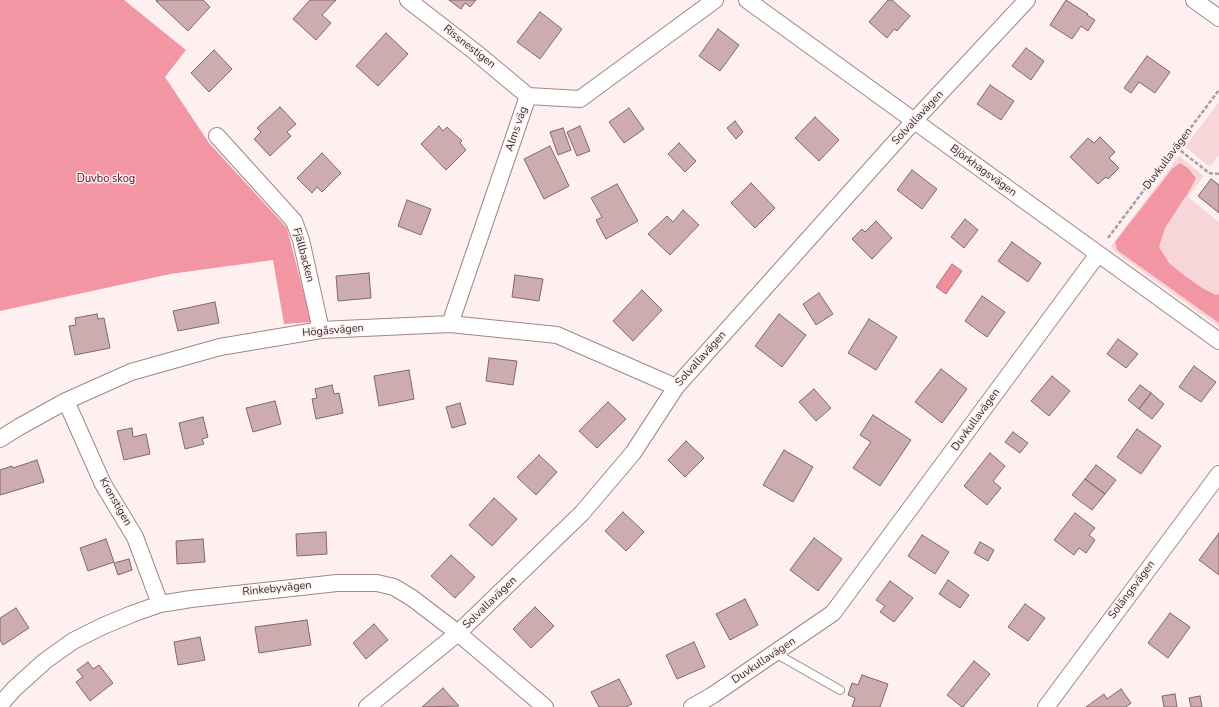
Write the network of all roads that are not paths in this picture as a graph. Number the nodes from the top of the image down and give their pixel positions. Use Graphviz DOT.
graph roads {
  1 [pos="408,0"];
  2 [pos="714,0"];
  3 [pos="747,0"];
  4 [pos="1027,0"];
  5 [pos="1194,0"];
  6 [pos="1219,18"];
  7 [pos="528,96"];
  8 [pos="914,121"];
  9 [pos="217,136"];
  10 [pos="1098,254"];
  11 [pos="450,324"];
  12 [pos="321,330"];
  13 [pos="1219,341"];
  14 [pos="676,387"];
  15 [pos="66,402"];
  16 [pos="0,439"];
  17 [pos="1219,474"];
  18 [pos="160,604"];
  19 [pos="458,633"];
  20 [pos="775,654"];
  21 [pos="840,690"];
  22 [pos="0,705"];
  23 [pos="367,707"];
  24 [pos="545,707"];
  25 [pos="692,707"];
  26 [pos="1046,707"];
  1 -- 7 [label="street, Rissnestigen"];
  2 -- 7 [label="street, Alms väg"];
  3 -- 8 [label="street, Björkhagsvägen"];
  4 -- 8 [label="street, Solvallavägen"];
  5 -- 6 [label="street"];
  7 -- 11 [label="street, Alms väg"];
  8 -- 10 [label="street, Björkhagsvägen"];
  8 -- 14 [label="street, Solvallavägen"];
  9 -- 12 [label="street, Fjällbacken"];
  10 -- 13 [label="street, Björkhagsvägen"];
  10 -- 20 [label="street, Duvkullavägen"];
  11 -- 12 [label="street, Högåsvägen"];
  11 -- 14 [label="street, Högåsvägen"];
  12 -- 15 [label="street, Högåsvägen"];
  14 -- 19 [label="street, Solvallavägen"];
  15 -- 16 [label="street, Högåsvägen"];
  15 -- 18 [label="street, Kronstigen"];
  17 -- 26 [label="street, Solängsvägen"];
  18 -- 19 [label="street, Rinkebyvägen"];
  18 -- 22 [label="street, Rinkebyvägen"];
  19 -- 23 [label="street, Solvallavägen"];
  19 -- 24 [label="street, Rinkebyvägen"];
  20 -- 21 [label="lane"];
  20 -- 25 [label="street, Duvkullavägen"];
}
